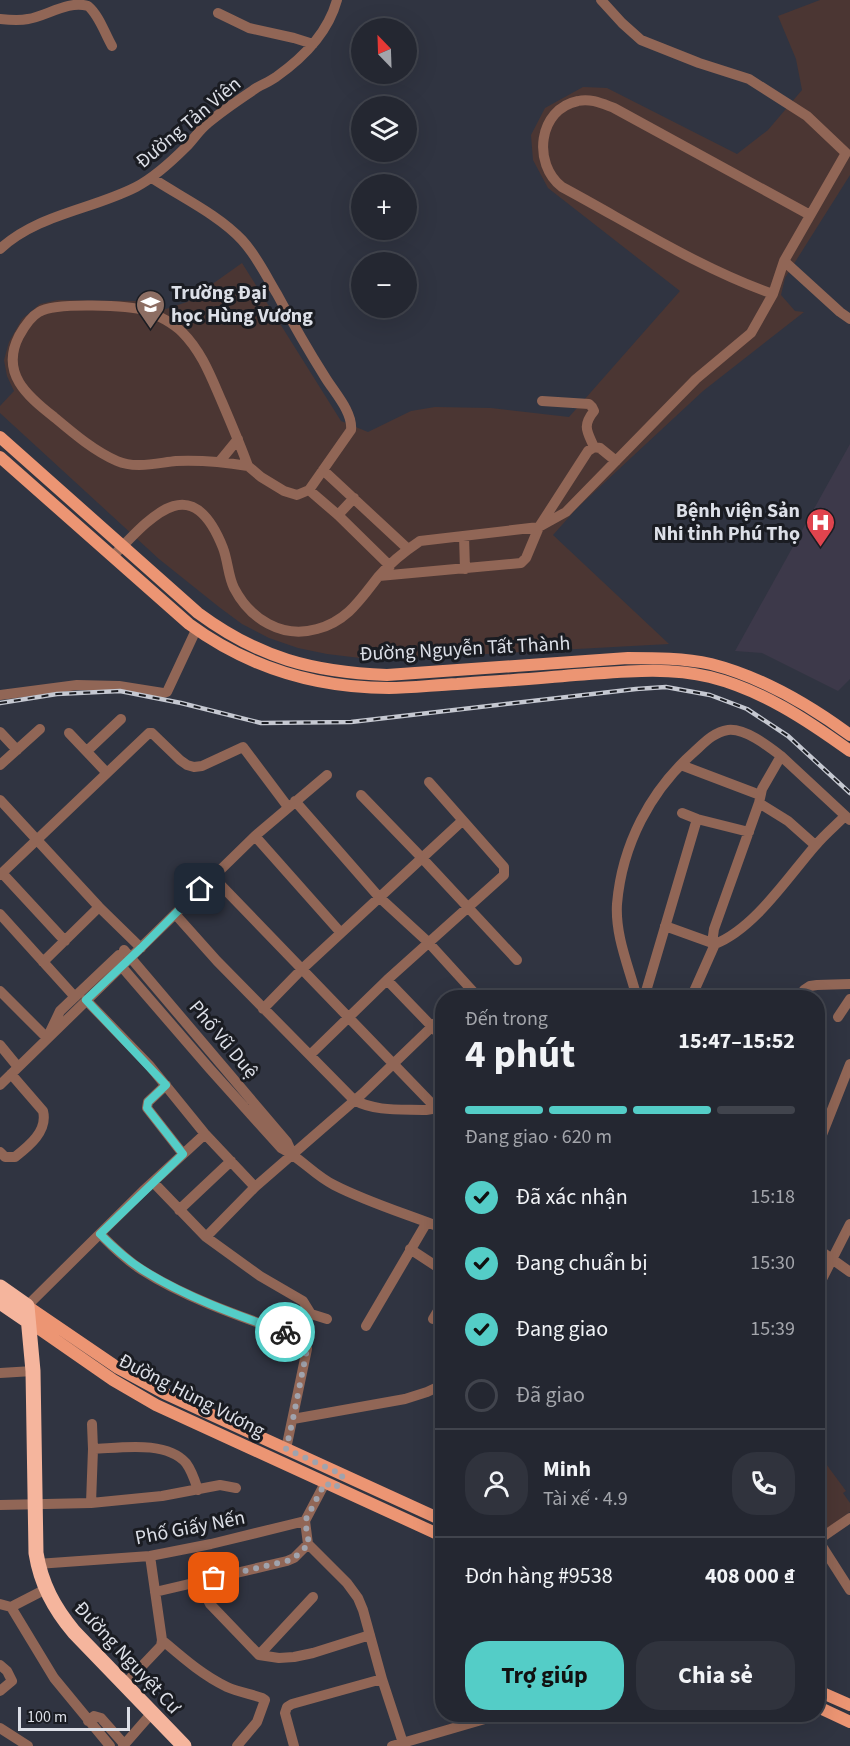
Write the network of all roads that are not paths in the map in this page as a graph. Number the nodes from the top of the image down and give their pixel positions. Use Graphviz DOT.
graph roads {
  1 [pos="336,0"];
  2 [pos="601,0"];
  3 [pos="218,13"];
  4 [pos="0,19"];
  5 [pos="313,44"];
  6 [pos="112,46"];
  7 [pos="152,178"];
  8 [pos="810,215"];
  9 [pos="0,249"];
  10 [pos="784,261"];
  11 [pos="773,294"];
  12 [pos="850,319"];
  13 [pos="542,401"];
  14 [pos="0,437"];
  15 [pos="238,439"];
  16 [pos="594,447"];
  17 [pos="0,457"];
  18 [pos="220,461"];
  19 [pos="616,461"];
  20 [pos="248,466"];
  21 [pos="323,470"];
  22 [pos="309,490"];
  23 [pos="354,498"];
  24 [pos="338,515"];
  25 [pos="538,527"];
  26 [pos="464,536"];
  27 [pos="123,546"];
  28 [pos="408,549"];
  29 [pos="113,557"];
  30 [pos="390,566"];
  31 [pos="465,569"];
  32 [pos="379,576"];
  33 [pos="196,630"];
  34 [pos="356,680"];
  35 [pos="0,695"];
  36 [pos="121,719"];
  37 [pos="40,729"];
  38 [pos="0,732"];
  39 [pos="69,733"];
  40 [pos="850,735"];
  41 [pos="17,750"];
  42 [pos="87,751"];
  43 [pos="850,751"];
  44 [pos="781,756"];
  45 [pos="0,765"];
  46 [pos="681,765"];
  47 [pos="106,772"];
  48 [pos="327,775"];
  49 [pos="429,782"];
  50 [pos="361,795"];
  51 [pos="759,799"];
  52 [pos="0,800"];
  53 [pos="292,804"];
  54 [pos="682,813"];
  55 [pos="848,818"];
  56 [pos="696,819"];
  57 [pos="462,821"];
  58 [pos="749,832"];
  59 [pos="255,836"];
  60 [pos="37,840"];
  61 [pos="815,846"];
  62 [pos="422,858"];
  63 [pos="1,874"];
  64 [pos="213,877"];
  65 [pos="379,897"];
  66 [pos="99,906"];
  67 [pos="467,906"];
  68 [pos="0,914"];
  69 [pos="175,914"];
  70 [pos="665,926"];
  71 [pos="341,933"];
  72 [pos="65,941"];
  73 [pos="428,942"];
  74 [pos="713,944"];
  75 [pos="138,945"];
  76 [pos="127,954"];
  77 [pos="517,960"];
  78 [pos="43,962"];
  79 [pos="119,963"];
  80 [pos="301,970"];
  81 [pos="387,980"];
  82 [pos="850,984"];
  83 [pos="467,990"];
  84 [pos="635,990"];
  85 [pos="646,990"];
  86 [pos="695,990"];
  87 [pos="804,990"];
  88 [pos="75,997"];
  89 [pos="2,998"];
  90 [pos="86,1000"];
  91 [pos="849,1003"];
  92 [pos="263,1009"];
  93 [pos="838,1017"];
  94 [pos="348,1018"];
  95 [pos="435,1024"];
  96 [pos="432,1027"];
  97 [pos="435,1030"];
  98 [pos="47,1038"];
  99 [pos="0,1045"];
  100 [pos="311,1054"];
  101 [pos="393,1064"];
  102 [pos="850,1064"];
  103 [pos="14,1070"];
  104 [pos="0,1085"];
  105 [pos="166,1085"];
  106 [pos="354,1100"];
  107 [pos="435,1101"];
  108 [pos="435,1106"];
  109 [pos="825,1127"];
  110 [pos="205,1134"];
  111 [pos="0,1152"];
  112 [pos="183,1154"];
  113 [pos="292,1154"];
  114 [pos="231,1161"];
  115 [pos="153,1182"];
  116 [pos="255,1187"];
  117 [pos="178,1210"];
  118 [pos="427,1222"];
  119 [pos="850,1224"];
  120 [pos="435,1225"];
  121 [pos="100,1234"];
  122 [pos="206,1237"];
  123 [pos="410,1249"];
  124 [pos="825,1254"];
  125 [pos="832,1260"];
  126 [pos="435,1265"];
  127 [pos="850,1272"];
  128 [pos="825,1274"];
  129 [pos="0,1287"];
  130 [pos="0,1302"];
  131 [pos="28,1314"];
  132 [pos="435,1316"];
  133 [pos="327,1319"];
  134 [pos="433,1319"];
  135 [pos="366,1326"];
  136 [pos="33,1371"];
  137 [pos="0,1373"];
  138 [pos="435,1388"];
  139 [pos="293,1419"];
  140 [pos="92,1424"];
  141 [pos="93,1449"];
  142 [pos="286,1449"];
  143 [pos="343,1475"];
  144 [pos="331,1485"];
  145 [pos="236,1488"];
  146 [pos="198,1490"];
  147 [pos="91,1503"];
  148 [pos="0,1504"];
  149 [pos="34,1504"];
  150 [pos="435,1517"];
  151 [pos="850,1518"];
  152 [pos="305,1521"];
  153 [pos="435,1533"];
  154 [pos="825,1535"];
  155 [pos="309,1544"];
  156 [pos="825,1551"];
  157 [pos="150,1556"];
  158 [pos="38,1564"];
  159 [pos="214,1578"];
  160 [pos="46,1588"];
  161 [pos="850,1590"];
  162 [pos="155,1592"];
  163 [pos="313,1597"];
  164 [pos="6,1606"];
  165 [pos="370,1635"];
  166 [pos="162,1640"];
  167 [pos="259,1655"];
  168 [pos="0,1665"];
  169 [pos="382,1679"];
  170 [pos="124,1686"];
  171 [pos="0,1691"];
  172 [pos="825,1694"];
  173 [pos="850,1706"];
  174 [pos="825,1710"];
  175 [pos="151,1714"];
  176 [pos="88,1721"];
  177 [pos="474,1722"];
  178 [pos="850,1722"];
  179 [pos="0,1728"];
  180 [pos="397,1744"];
  181 [pos="124,1745"];
  182 [pos="28,1746"];
  183 [pos="110,1746"];
  184 [pos="184,1746"];
  185 [pos="237,1746"];
  186 [pos="294,1746"];
  1 -- 5 [label="street, Đường Tản Viên"];
  2 -- 8 [label="street"];
  3 -- 5 [label="street"];
  4 -- 6 [label="street"];
  5 -- 7 [label="street, Đường Tản Viên"];
  7 -- 9 [label="street, Đường Tản Viên"];
  7 -- 21 [label="street"];
  8 -- 10 [label="street"];
  8 -- 11 [label="street"];
  10 -- 11 [label="street"];
  10 -- 12 [label="street"];
  11 -- 19 [label="street"];
  13 -- 16 [label="street"];
  14 -- 27 [label="main road, Đường Nguyễn Tất Thành"];
  15 -- 18 [label="street"];
  15 -- 18 [label="street"];
  15 -- 20 [label="street"];
  16 -- 19 [label="street"];
  16 -- 25 [label="street"];
  17 -- 29 [label="main road, Đường Nguyễn Tất Thành"];
  18 -- 20 [label="street"];
  19 -- 25 [label="street"];
  20 -- 22 [label="street"];
  21 -- 22 [label="street"];
  21 -- 23 [label="street"];
  22 -- 24 [label="street"];
  23 -- 24 [label="street"];
  23 -- 28 [label="street"];
  24 -- 30 [label="street"];
  25 -- 26 [label="street"];
  25 -- 31 [label="street"];
  26 -- 28 [label="street"];
  26 -- 31 [label="street"];
  27 -- 29 [label="street"];
  27 -- 32 [label="street"];
  27 -- 34 [label="main road, Đường Nguyễn Tất Thành"];
  28 -- 30 [label="street"];
  29 -- 33 [label="main road, Đường Nguyễn Tất Thành"];
  30 -- 32 [label="street"];
  31 -- 32 [label="street"];
  33 -- 34 [label="main road, Đường Nguyễn Tất Thành"];
  33 -- 35 [label="street"];
  34 -- 40 [label="main road, Đường Nguyễn Tất Thành"];
  34 -- 43 [label="main road, Đường Nguyễn Tất Thành"];
  36 -- 42 [label="street"];
  37 -- 41 [label="street"];
  38 -- 41 [label="street"];
  39 -- 42 [label="street"];
  41 -- 45 [label="street"];
  42 -- 47 [label="street"];
  44 -- 46 [label="street"];
  44 -- 51 [label="street"];
  44 -- 55 [label="street"];
  46 -- 51 [label="street"];
  46 -- 84 [label="street"];
  47 -- 53 [label="street"];
  47 -- 60 [label="street"];
  48 -- 53 [label="street"];
  49 -- 57 [label="street"];
  50 -- 62 [label="street"];
  51 -- 58 [label="street"];
  51 -- 61 [label="street"];
  52 -- 60 [label="street"];
  53 -- 59 [label="street"];
  53 -- 65 [label="street"];
  54 -- 56 [label="street"];
  55 -- 61 [label="street"];
  56 -- 58 [label="street"];
  56 -- 70 [label="street"];
  57 -- 62 [label="street"];
  57 -- 67 [label="street"];
  58 -- 74 [label="street"];
  59 -- 64 [label="street"];
  59 -- 71 [label="street"];
  60 -- 63 [label="street"];
  60 -- 66 [label="street"];
  61 -- 74 [label="street"];
  62 -- 65 [label="street"];
  62 -- 67 [label="street"];
  63 -- 72 [label="street"];
  64 -- 69 [label="street"];
  64 -- 80 [label="street"];
  65 -- 71 [label="street"];
  65 -- 73 [label="street"];
  66 -- 72 [label="street"];
  66 -- 75 [label="street"];
  67 -- 73 [label="street"];
  67 -- 77 [label="street"];
  68 -- 78 [label="street"];
  69 -- 75 [label="street"];
  69 -- 92 [label="street"];
  70 -- 74 [label="street"];
  70 -- 85 [label="street"];
  71 -- 80 [label="street"];
  72 -- 78 [label="street"];
  73 -- 81 [label="street"];
  73 -- 83 [label="street"];
  74 -- 86 [label="street"];
  75 -- 76 [label="street"];
  76 -- 79 [label="street"];
  76 -- 113 [label="street, Phố Vũ Duệ"];
  78 -- 88 [label="street"];
  79 -- 88 [label="street"];
  79 -- 90 [label="street"];
  79 -- 113 [label="street, Phố Vũ Duệ"];
  80 -- 92 [label="street"];
  80 -- 94 [label="street"];
  81 -- 94 [label="street"];
  81 -- 96 [label="street"];
  82 -- 87 [label="street"];
  88 -- 98 [label="street"];
  89 -- 98 [label="street"];
  90 -- 98 [label="street"];
  90 -- 105 [label="street"];
  91 -- 93 [label="street"];
  92 -- 100 [label="street"];
  94 -- 100 [label="street"];
  94 -- 101 [label="street"];
  95 -- 96 [label="street"];
  96 -- 97 [label="street"];
  96 -- 101 [label="street"];
  98 -- 103 [label="street"];
  99 -- 103 [label="street"];
  100 -- 106 [label="street"];
  101 -- 106 [label="street"];
  101 -- 107 [label="street"];
  102 -- 109 [label="street"];
  103 -- 104 [label="street"];
  103 -- 111 [label="street"];
  105 -- 110 [label="street"];
  105 -- 112 [label="street"];
  106 -- 108 [label="street"];
  106 -- 113 [label="street"];
  110 -- 112 [label="street"];
  110 -- 114 [label="street"];
  112 -- 115 [label="street"];
  113 -- 116 [label="street"];
  113 -- 118 [label="street, Phố Vũ Duệ"];
  114 -- 116 [label="street"];
  114 -- 117 [label="street"];
  115 -- 117 [label="street"];
  115 -- 121 [label="street"];
  116 -- 122 [label="street"];
  117 -- 122 [label="street"];
  118 -- 120 [label="street, Phố Vũ Duệ"];
  118 -- 123 [label="street"];
  119 -- 125 [label="street"];
  121 -- 131 [label="street"];
  121 -- 139 [label="street"];
  122 -- 133 [label="street"];
  123 -- 126 [label="street"];
  123 -- 135 [label="street"];
  124 -- 125 [label="street"];
  125 -- 127 [label="street"];
  125 -- 128 [label="street"];
  129 -- 131 [label="highway, Đường Hùng Vương"];
  130 -- 131 [label="highway, Đường Hùng Vương"];
  131 -- 136 [label="highway, Đường Nguyệt Cư"];
  131 -- 142 [label="main road, Đường Hùng Vương"];
  131 -- 144 [label="main road, Đường Hùng Vương"];
  132 -- 134 [label="street"];
  136 -- 137 [label="street"];
  136 -- 149 [label="highway, Đường Nguyệt Cư"];
  138 -- 139 [label="street"];
  139 -- 142 [label="street"];
  140 -- 141 [label="street"];
  141 -- 146 [label="street"];
  141 -- 147 [label="street"];
  142 -- 143 [label="main road, Đường Hùng Vương"];
  143 -- 144 [label="main road"];
  143 -- 150 [label="main road, Đường Hùng Vương"];
  144 -- 152 [label="street"];
  144 -- 153 [label="main road, Đường Hùng Vương"];
  145 -- 146 [label="street"];
  146 -- 147 [label="street"];
  147 -- 149 [label="street"];
  148 -- 149 [label="street"];
  149 -- 158 [label="highway, Đường Nguyệt Cư"];
  151 -- 154 [label="street"];
  152 -- 155 [label="street"];
  152 -- 157 [label="street, Phố Giấy Nến"];
  155 -- 159 [label="street"];
  155 -- 165 [label="street"];
  156 -- 161 [label="street"];
  157 -- 158 [label="street, Phố Giấy Nến"];
  157 -- 162 [label="street"];
  158 -- 160 [label="highway, Đường Nguyệt Cư"];
  159 -- 162 [label="street"];
  159 -- 167 [label="street"];
  160 -- 164 [label="street"];
  160 -- 170 [label="highway, Đường Nguyệt Cư"];
  162 -- 166 [label="street"];
  163 -- 167 [label="street"];
  164 -- 176 [label="street"];
  165 -- 167 [label="street"];
  165 -- 169 [label="street"];
  166 -- 170 [label="street"];
  166 -- 185 [label="street"];
  168 -- 171 [label="street"];
  169 -- 180 [label="street"];
  169 -- 186 [label="street"];
  170 -- 175 [label="highway, Đường Nguyệt Cư"];
  172 -- 173 [label="main road"];
  174 -- 178 [label="main road"];
  175 -- 181 [label="street"];
  175 -- 184 [label="highway, Đường Nguyệt Cư"];
  176 -- 181 [label="street"];
  176 -- 183 [label="street"];
  177 -- 180 [label="street"];
  179 -- 182 [label="street"];
}
